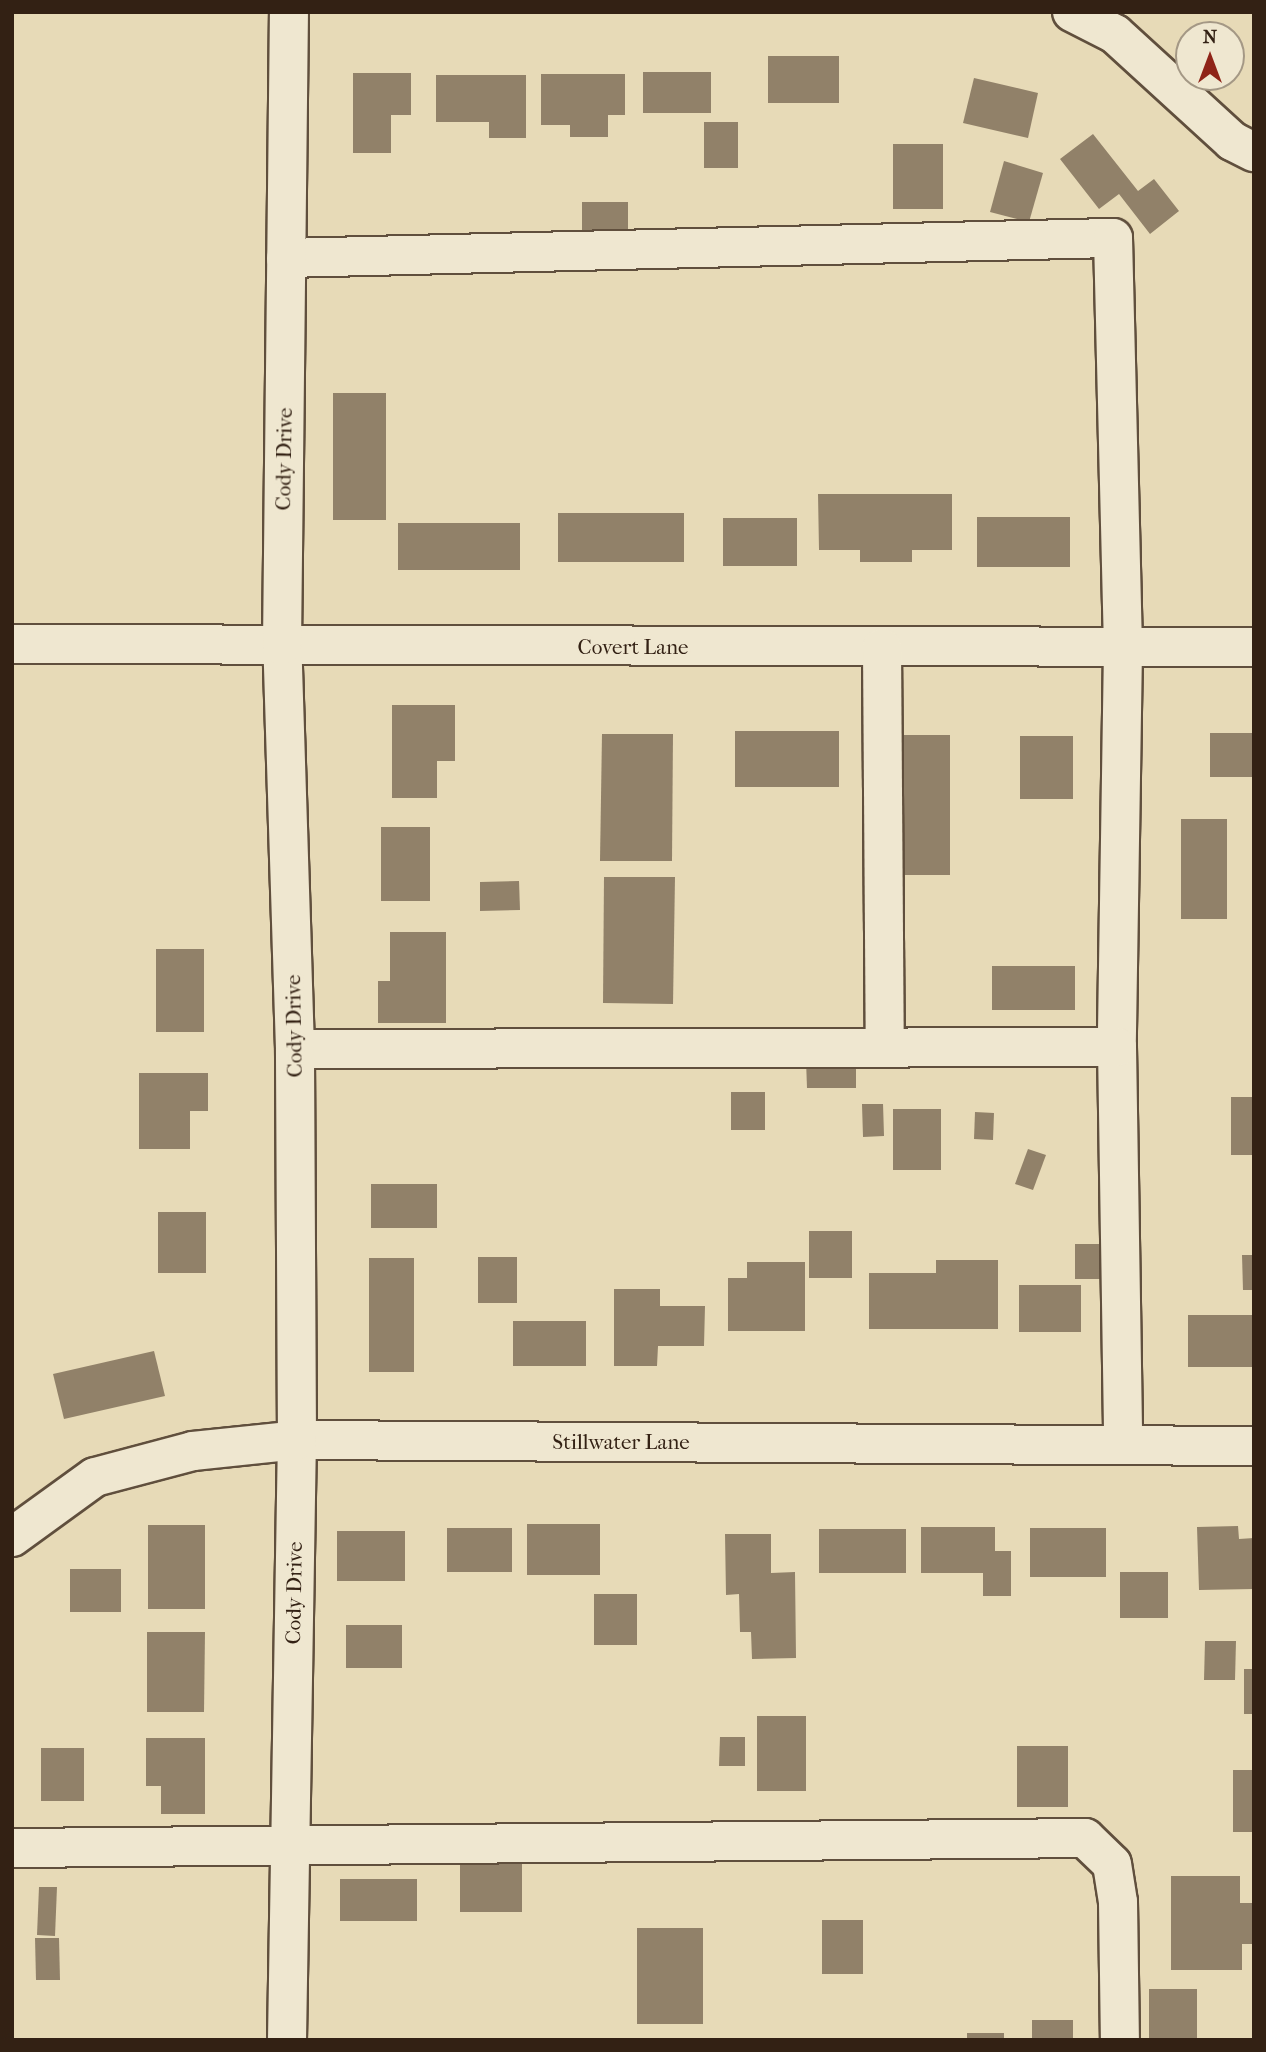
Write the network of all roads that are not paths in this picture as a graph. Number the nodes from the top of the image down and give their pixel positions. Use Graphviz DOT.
graph roads {
  1 [pos="289,12"];
  2 [pos="1072,12"];
  3 [pos="1254,152"];
  4 [pos="286,258"];
  5 [pos="12,644"];
  6 [pos="282,645"];
  7 [pos="882,648"];
  8 [pos="1254,648"];
  9 [pos="1123,649"];
  10 [pos="1117,1046"];
  11 [pos="886,1047"];
  12 [pos="295,1049"];
  13 [pos="297,1440"];
  14 [pos="1123,1445"];
  15 [pos="1254,1446"];
  16 [pos="12,1537"];
  17 [pos="290,1846"];
  18 [pos="12,1848"];
  19 [pos="287,2040"];
  20 [pos="1120,2040"];
  1 -- 4 [label="street, Cody Drive"];
  2 -- 3 [label="street"];
  4 -- 6 [label="street, Cody Drive"];
  4 -- 9 [label="street"];
  5 -- 6 [label="street, Covert Lane"];
  6 -- 7 [label="street, Covert Lane"];
  6 -- 12 [label="street, Cody Drive"];
  7 -- 9 [label="street, Covert Lane"];
  7 -- 11 [label="street"];
  8 -- 9 [label="street, Covert Lane"];
  9 -- 10 [label="street"];
  10 -- 11 [label="street"];
  10 -- 14 [label="street"];
  11 -- 12 [label="street"];
  12 -- 13 [label="street, Cody Drive"];
  13 -- 14 [label="street, Stillwater Lane"];
  13 -- 16 [label="street, Stillwater Lane"];
  13 -- 17 [label="street, Cody Drive"];
  14 -- 15 [label="street, Stillwater Lane"];
  17 -- 18 [label="street"];
  17 -- 19 [label="street, Cody Drive"];
  17 -- 20 [label="street"];
}
